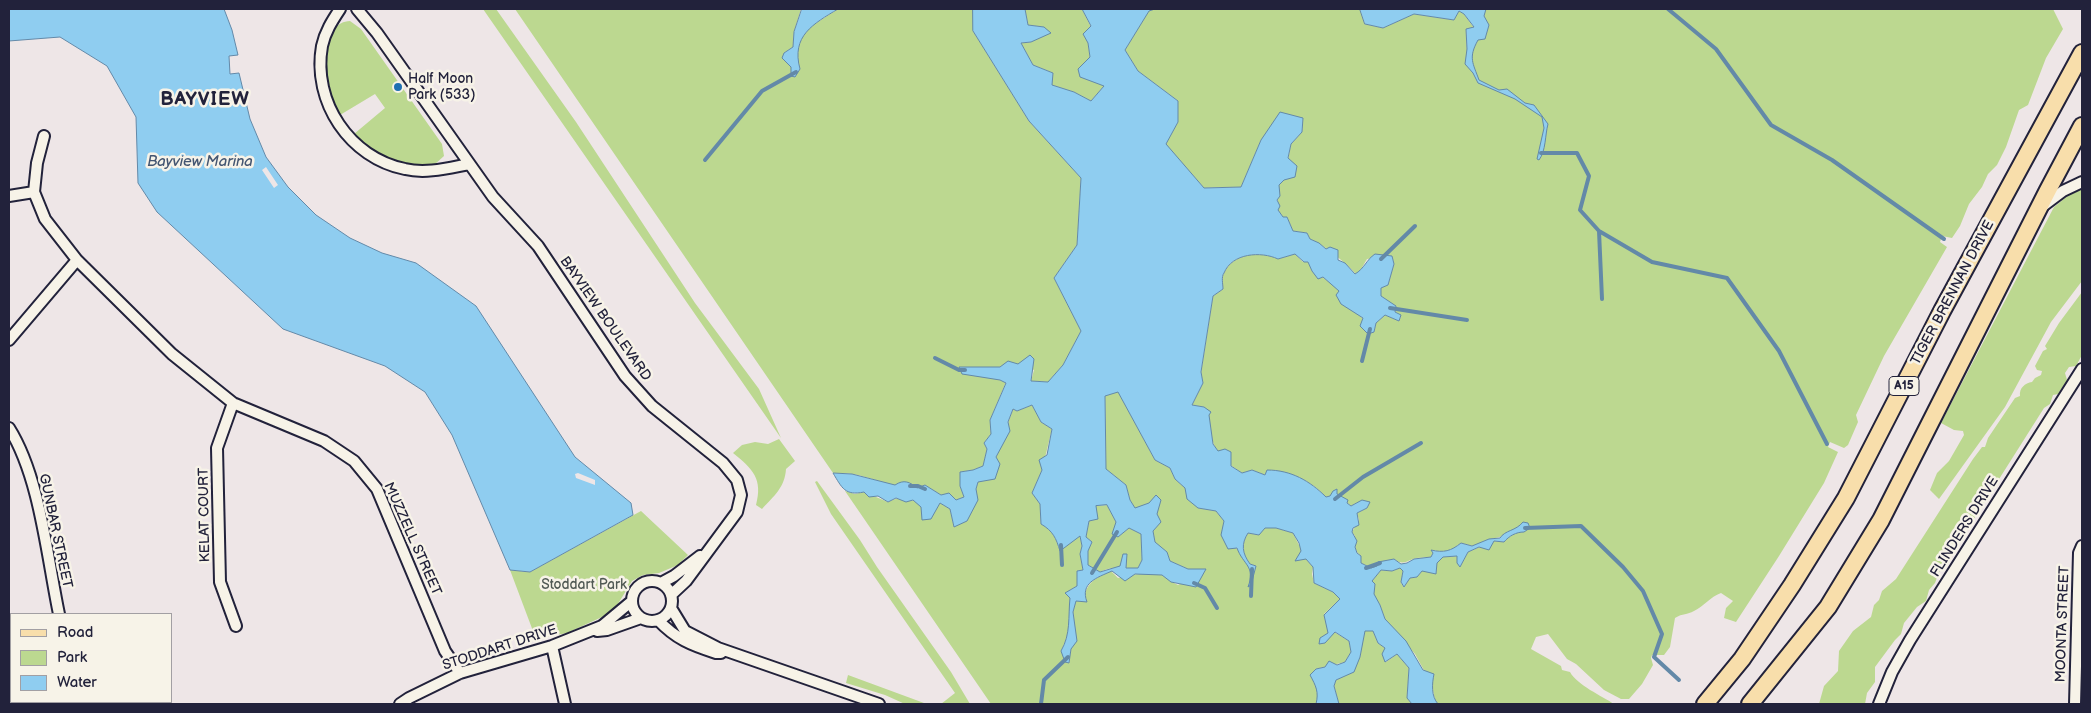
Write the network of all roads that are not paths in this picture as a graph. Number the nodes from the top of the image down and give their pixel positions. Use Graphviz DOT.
graph roads {
  1 [pos="340,9"];
  2 [pos="357,9"];
  3 [pos="2082,53"];
  4 [pos="2082,126"];
  5 [pos="44,136"];
  6 [pos="469,164"];
  7 [pos="2082,182"];
  8 [pos="34,192"];
  9 [pos="9,196"];
  10 [pos="2037,211"];
  11 [pos="77,260"];
  12 [pos="9,340"];
  13 [pos="2082,369"];
  14 [pos="233,403"];
  15 [pos="9,428"];
  16 [pos="2082,546"];
  17 [pos="705,552"];
  18 [pos="661,583"];
  19 [pos="671,594"];
  20 [pos="632,601"];
  21 [pos="671,608"];
  22 [pos="59,613"];
  23 [pos="641,618"];
  24 [pos="658,620"];
  25 [pos="236,626"];
  26 [pos="583,633"];
  27 [pos="552,646"];
  28 [pos="734,653"];
  29 [pos="460,673"];
  30 [pos="400,704"];
  31 [pos="565,704"];
  32 [pos="879,704"];
  33 [pos="1704,704"];
  34 [pos="1750,704"];
  35 [pos="1879,704"];
  36 [pos="2075,704"];
  1 -- 6 [label="street"];
  2 -- 6 [label="street, BAYVIEW BOULEVARD"];
  3 -- 33 [label="main road, TIGER BRENNAN DRIVE / A15"];
  4 -- 10 [label="main road"];
  5 -- 8 [label="street"];
  6 -- 17 [label="street, BAYVIEW BOULEVARD"];
  7 -- 10 [label="street"];
  8 -- 9 [label="street"];
  8 -- 11 [label="street, MUZZELL STREET"];
  10 -- 34 [label="main road"];
  11 -- 12 [label="street"];
  11 -- 14 [label="street, MUZZELL STREET"];
  13 -- 35 [label="street, FLINDERS DRIVE"];
  14 -- 25 [label="street, KELAT COURT"];
  14 -- 29 [label="street, MUZZELL STREET"];
  15 -- 22 [label="street, GUNBAR STREET"];
  16 -- 36 [label="street, MOONTA STREET"];
  17 -- 18 [label="street, BAYVIEW BOULEVARD"];
  17 -- 19 [label="street, BAYVIEW BOULEVARD"];
  18 -- 19 [label="street"];
  18 -- 20 [label="street"];
  19 -- 21 [label="street"];
  20 -- 23 [label="street"];
  20 -- 26 [label="street, STODDART DRIVE"];
  21 -- 24 [label="street"];
  21 -- 28 [label="street"];
  23 -- 24 [label="street"];
  23 -- 26 [label="street, STODDART DRIVE"];
  24 -- 28 [label="street"];
  26 -- 27 [label="street, STODDART DRIVE"];
  27 -- 29 [label="street, STODDART DRIVE"];
  27 -- 31 [label="street"];
  28 -- 32 [label="street"];
  29 -- 30 [label="street, STODDART DRIVE"];
}
